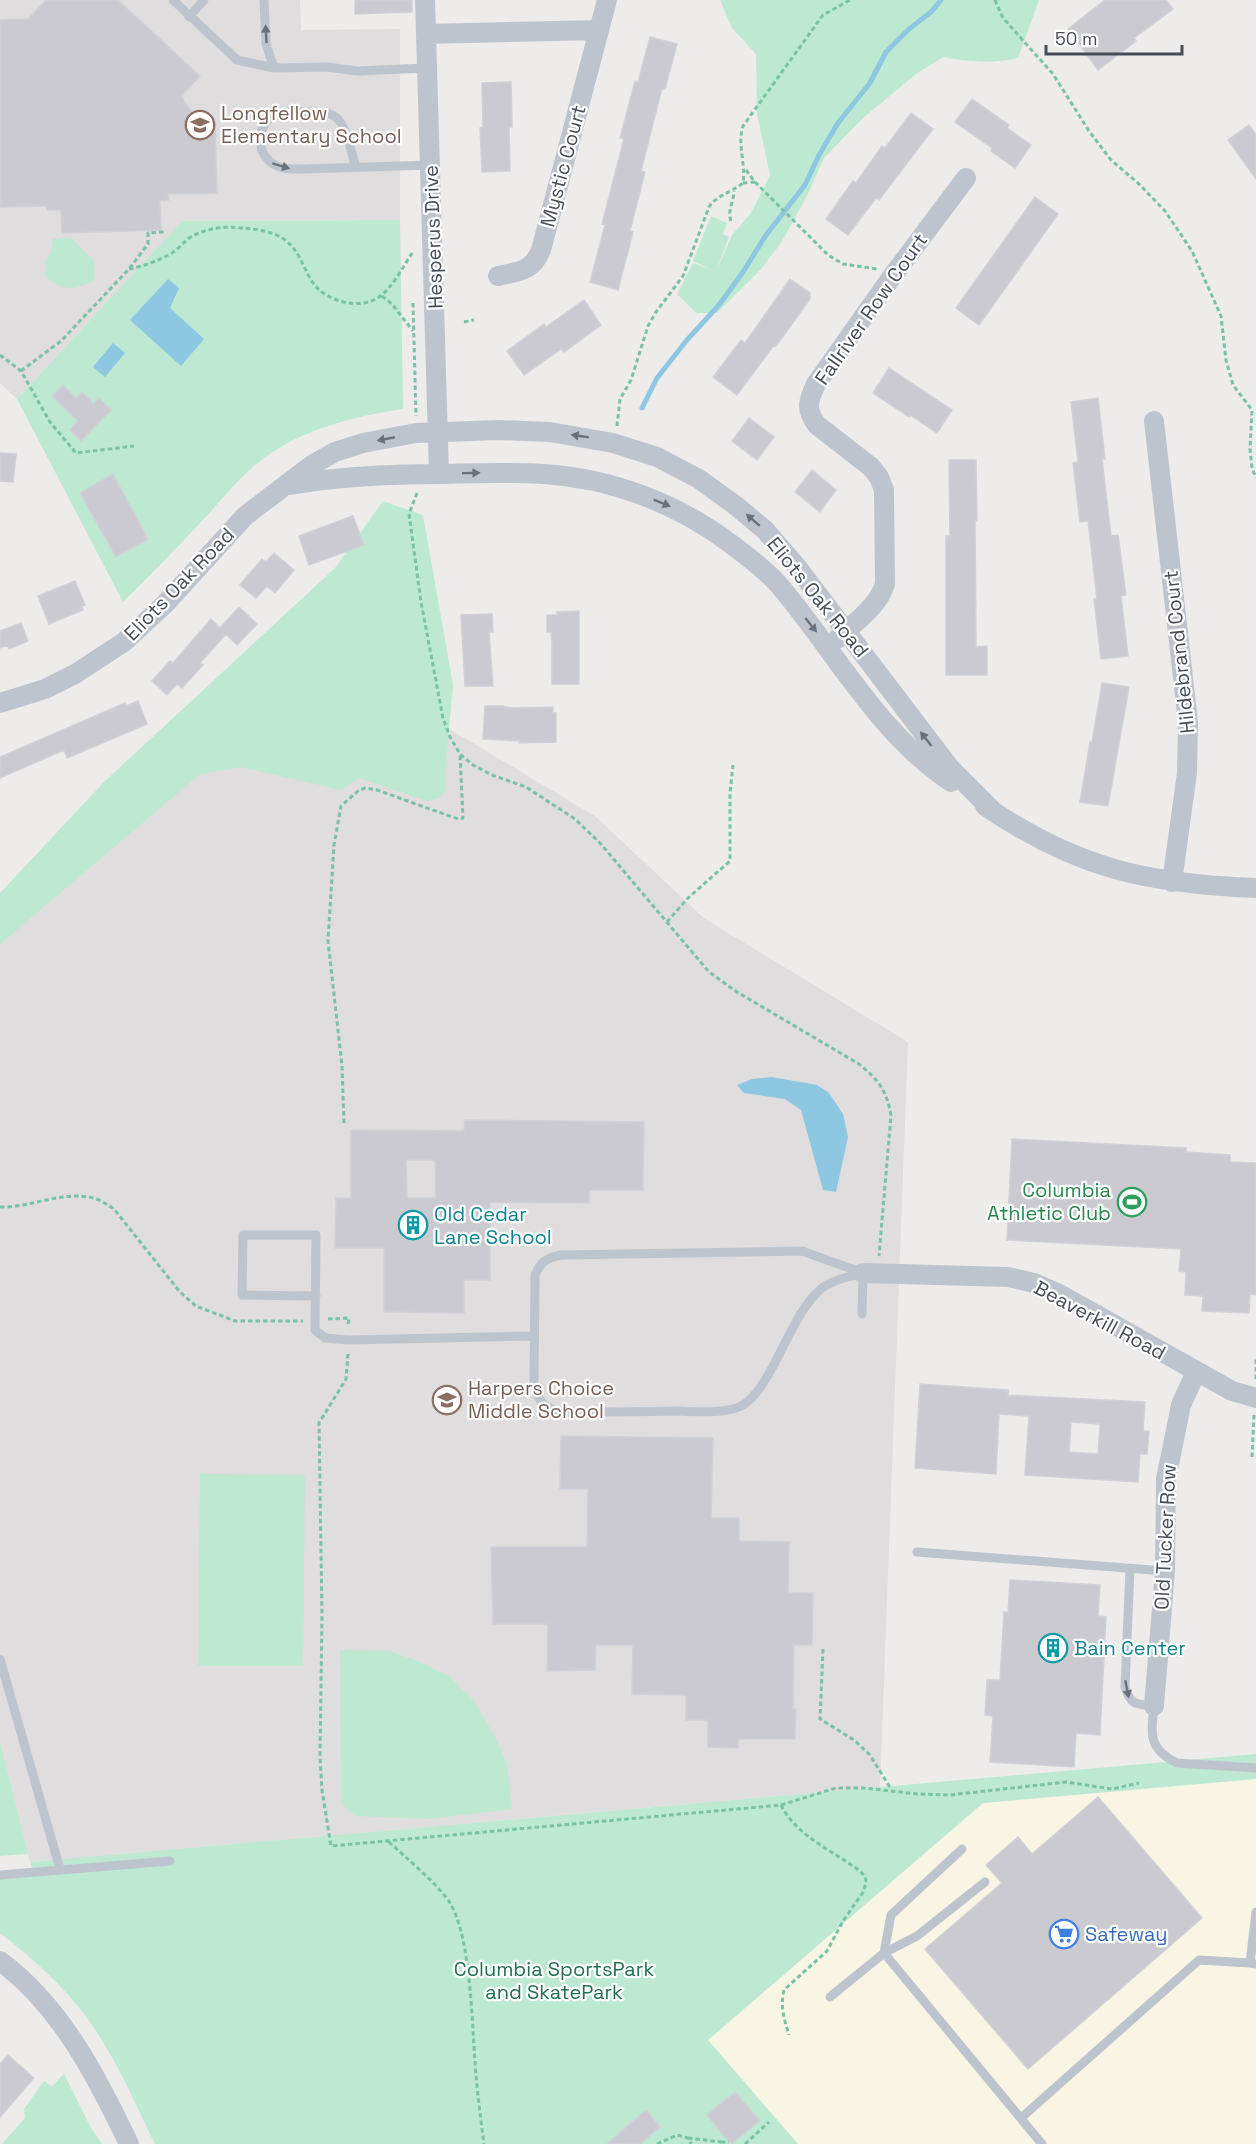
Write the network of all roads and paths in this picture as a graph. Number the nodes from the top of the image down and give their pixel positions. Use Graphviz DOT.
graph roads {
  1 [pos="173,0"];
  2 [pos="204,0"];
  3 [pos="264,0"];
  4 [pos="425,0"];
  5 [pos="607,0"];
  6 [pos="850,0"];
  7 [pos="995,0"];
  8 [pos="189,17"];
  9 [pos="599,30"];
  10 [pos="426,34"];
  11 [pos="274,68"];
  12 [pos="426,68"];
  13 [pos="431,165"];
  14 [pos="356,167"];
  15 [pos="745,169"];
  16 [pos="966,178"];
  17 [pos="755,182"];
  18 [pos="743,183"];
  19 [pos="734,190"];
  20 [pos="730,221"];
  21 [pos="164,232"];
  22 [pos="412,264"];
  23 [pos="129,269"];
  24 [pos="498,276"];
  25 [pos="891,278"];
  26 [pos="381,296"];
  27 [pos="413,298"];
  28 [pos="474,320"];
  29 [pos="464,322"];
  30 [pos="414,332"];
  31 [pos="0,355"];
  32 [pos="21,371"];
  33 [pos="409,418"];
  34 [pos="1154,421"];
  35 [pos="438,432"];
  36 [pos="613,443"];
  37 [pos="134,446"];
  38 [pos="439,474"];
  39 [pos="1256,477"];
  40 [pos="287,486"];
  41 [pos="417,495"];
  42 [pos="846,630"];
  43 [pos="828,646"];
  44 [pos="0,703"];
  45 [pos="460,754"];
  46 [pos="733,765"];
  47 [pos="994,812"];
  48 [pos="1173,882"];
  49 [pos="1256,888"];
  50 [pos="667,922"];
  51 [pos="344,1124"];
  52 [pos="0,1207"];
  53 [pos="870,1273"];
  54 [pos="316,1296"];
  55 [pos="862,1314"];
  56 [pos="315,1320"];
  57 [pos="534,1336"];
  58 [pos="348,1340"];
  59 [pos="1196,1372"];
  60 [pos="1256,1398"];
  61 [pos="917,1552"];
  62 [pos="1130,1568"];
  63 [pos="1165,1570"];
  64 [pos="823,1649"];
  65 [pos="0,1659"];
  66 [pos="1154,1706"];
  67 [pos="1256,1768"];
  68 [pos="1139,1784"];
  69 [pos="891,1789"];
  70 [pos="781,1805"];
  71 [pos="388,1841"];
  72 [pos="962,1849"];
  73 [pos="170,1861"];
  74 [pos="60,1869"];
  75 [pos="0,1875"];
  76 [pos="985,1882"];
  77 [pos="1256,1912"];
  78 [pos="884,1953"];
  79 [pos="0,1961"];
  80 [pos="1253,1963"];
  81 [pos="830,1997"];
  82 [pos="789,2034"];
  83 [pos="1021,2118"];
  84 [pos="769,2122"];
  85 [pos="688,2138"];
  86 [pos="729,2142"];
  87 [pos="721,2143"];
  88 [pos="129,2144"];
  89 [pos="484,2144"];
  90 [pos="657,2144"];
  91 [pos="691,2144"];
  92 [pos="745,2144"];
  93 [pos="1042,2144"];
  1 -- 8 [label="lane"];
  2 -- 8 [label="lane"];
  11 -- 3 [label="lane, one-way"];
  4 -- 10 [label="street, Hesperus Drive"];
  5 -- 9 [label="street, Mystic Court"];
  6 -- 15 [label="path"];
  7 -- 39 [label="path"];
  8 -- 11 [label="lane"];
  9 -- 10 [label="street"];
  9 -- 24 [label="street, Mystic Court"];
  10 -- 12 [label="street, Hesperus Drive"];
  11 -- 12 [label="lane"];
  12 -- 13 [label="street, Hesperus Drive"];
  13 -- 14 [label="lane"];
  13 -- 35 [label="street, Hesperus Drive"];
  14 -- 14 [label="lane, one-way"];
  15 -- 17 [label="path"];
  15 -- 18 [label="path"];
  16 -- 25 [label="street, Fallriver Row Court"];
  17 -- 18 [label="path"];
  17 -- 25 [label="path"];
  18 -- 19 [label="path"];
  19 -- 20 [label="path"];
  19 -- 36 [label="path"];
  21 -- 23 [label="path"];
  22 -- 26 [label="path"];
  23 -- 26 [label="path"];
  23 -- 32 [label="path"];
  25 -- 42 [label="street, Fallriver Row Court"];
  26 -- 30 [label="path"];
  27 -- 30 [label="path"];
  28 -- 29 [label="path"];
  30 -- 33 [label="path"];
  31 -- 32 [label="path"];
  32 -- 37 [label="path"];
  34 -- 48 [label="street, Hildebrand Court"];
  36 -- 35 [label="street, Eliots Oak Road, one-way"];
  35 -- 38 [label="street, Hesperus Drive"];
  35 -- 40 [label="street, Eliots Oak Road, one-way"];
  42 -- 36 [label="street, Eliots Oak Road, one-way"];
  38 -- 40 [label="street, Eliots Oak Road"];
  38 -- 43 [label="street, Eliots Oak Road, one-way"];
  40 -- 44 [label="street, Eliots Oak Road"];
  41 -- 45 [label="path"];
  42 -- 43 [label="street, Fallriver Row Court"];
  47 -- 42 [label="street, Eliots Oak Road, one-way"];
  43 -- 47 [label="street, Eliots Oak Road"];
  45 -- 50 [label="path"];
  45 -- 51 [label="path"];
  46 -- 50 [label="path"];
  47 -- 48 [label="street, Eliots Oak Road"];
  48 -- 49 [label="street, Eliots Oak Road"];
  50 -- 53 [label="path"];
  52 -- 56 [label="path"];
  53 -- 55 [label="lane"];
  53 -- 57 [label="lane"];
  53 -- 57 [label="lane"];
  53 -- 59 [label="street, Beaverkill Road"];
  54 -- 54 [label="lane"];
  54 -- 56 [label="lane"];
  56 -- 58 [label="lane"];
  56 -- 58 [label="path"];
  57 -- 58 [label="lane"];
  58 -- 71 [label="path"];
  59 -- 60 [label="street, Beaverkill Road"];
  59 -- 63 [label="street, Old Tucker Row"];
  61 -- 62 [label="lane"];
  62 -- 63 [label="lane"];
  62 -- 66 [label="lane, one-way"];
  63 -- 66 [label="street, Old Tucker Row"];
  64 -- 69 [label="path"];
  65 -- 74 [label="lane"];
  66 -- 67 [label="lane"];
  68 -- 69 [label="path"];
  69 -- 70 [label="path"];
  70 -- 71 [label="path"];
  70 -- 82 [label="path"];
  71 -- 89 [label="path"];
  72 -- 78 [label="lane"];
  73 -- 74 [label="lane"];
  74 -- 75 [label="lane"];
  76 -- 78 [label="lane"];
  77 -- 80 [label="lane"];
  78 -- 81 [label="lane"];
  78 -- 83 [label="lane"];
  79 -- 88 [label="street"];
  80 -- 83 [label="lane"];
  83 -- 93 [label="lane"];
  84 -- 92 [label="path"];
  85 -- 87 [label="path"];
  85 -- 90 [label="path"];
  85 -- 91 [label="path"];
  86 -- 87 [label="path"];
}
